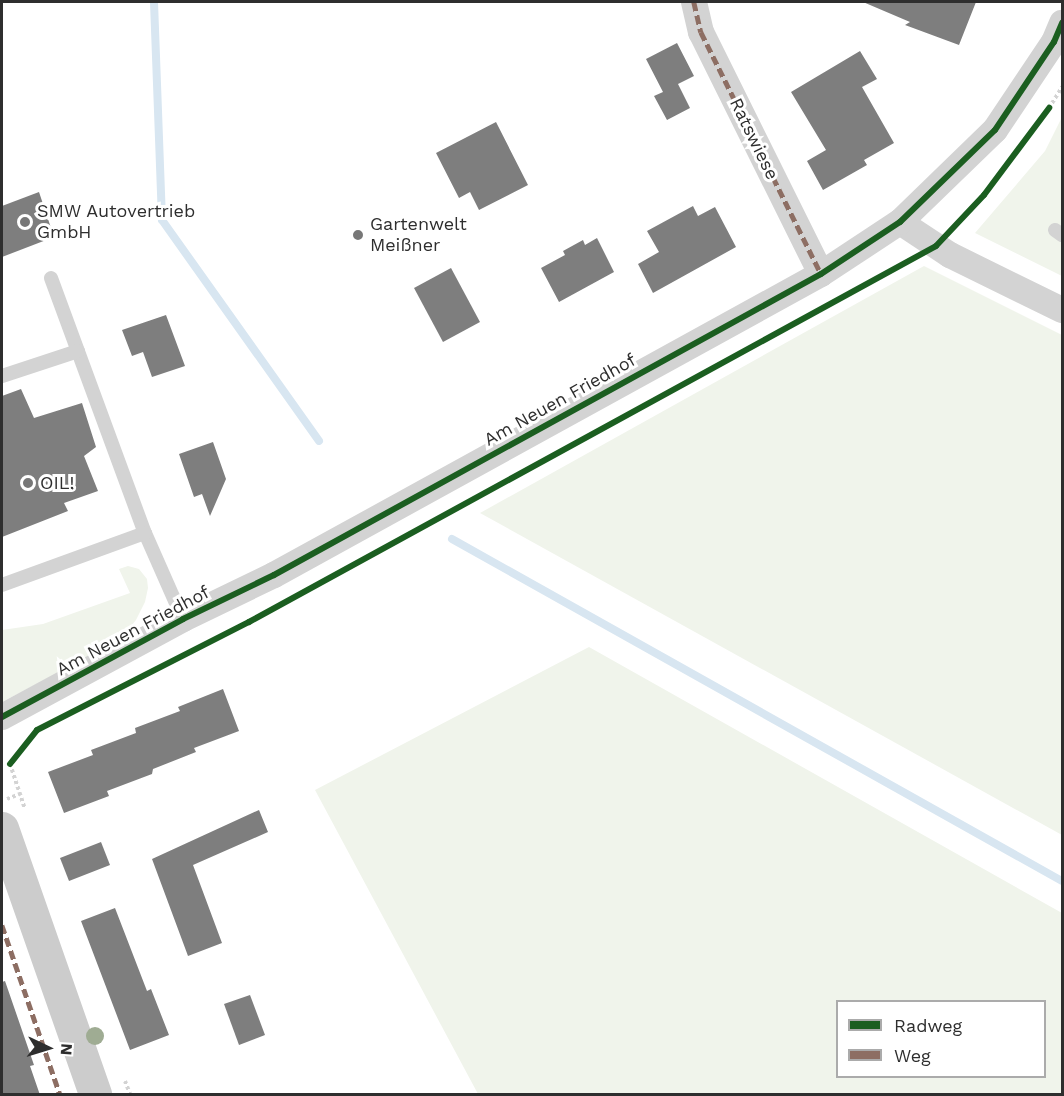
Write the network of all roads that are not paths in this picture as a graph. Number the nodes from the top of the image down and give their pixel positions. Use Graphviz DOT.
graph roads {
  1 [pos="694,2"];
  2 [pos="1062,23"];
  3 [pos="900,222"];
  4 [pos="821,274"];
  5 [pos="51,278"];
  6 [pos="1062,310"];
  7 [pos="78,351"];
  8 [pos="2,376"];
  9 [pos="145,532"];
  10 [pos="2,585"];
  11 [pos="183,620"];
  12 [pos="2,717"];
  13 [pos="2,828"];
  14 [pos="95,1095"];
  1 -- 4 [label="street, Ratswiese"];
  2 -- 3 [label="street, Am Neuen Friedhof"];
  3 -- 4 [label="street, Am Neuen Friedhof"];
  3 -- 6 [label="street"];
  4 -- 11 [label="street, Am Neuen Friedhof"];
  5 -- 7 [label="lane"];
  7 -- 8 [label="lane"];
  7 -- 9 [label="lane"];
  9 -- 10 [label="lane"];
  9 -- 11 [label="lane"];
  11 -- 12 [label="street, Am Neuen Friedhof"];
  13 -- 14 [label="main road"];
}
